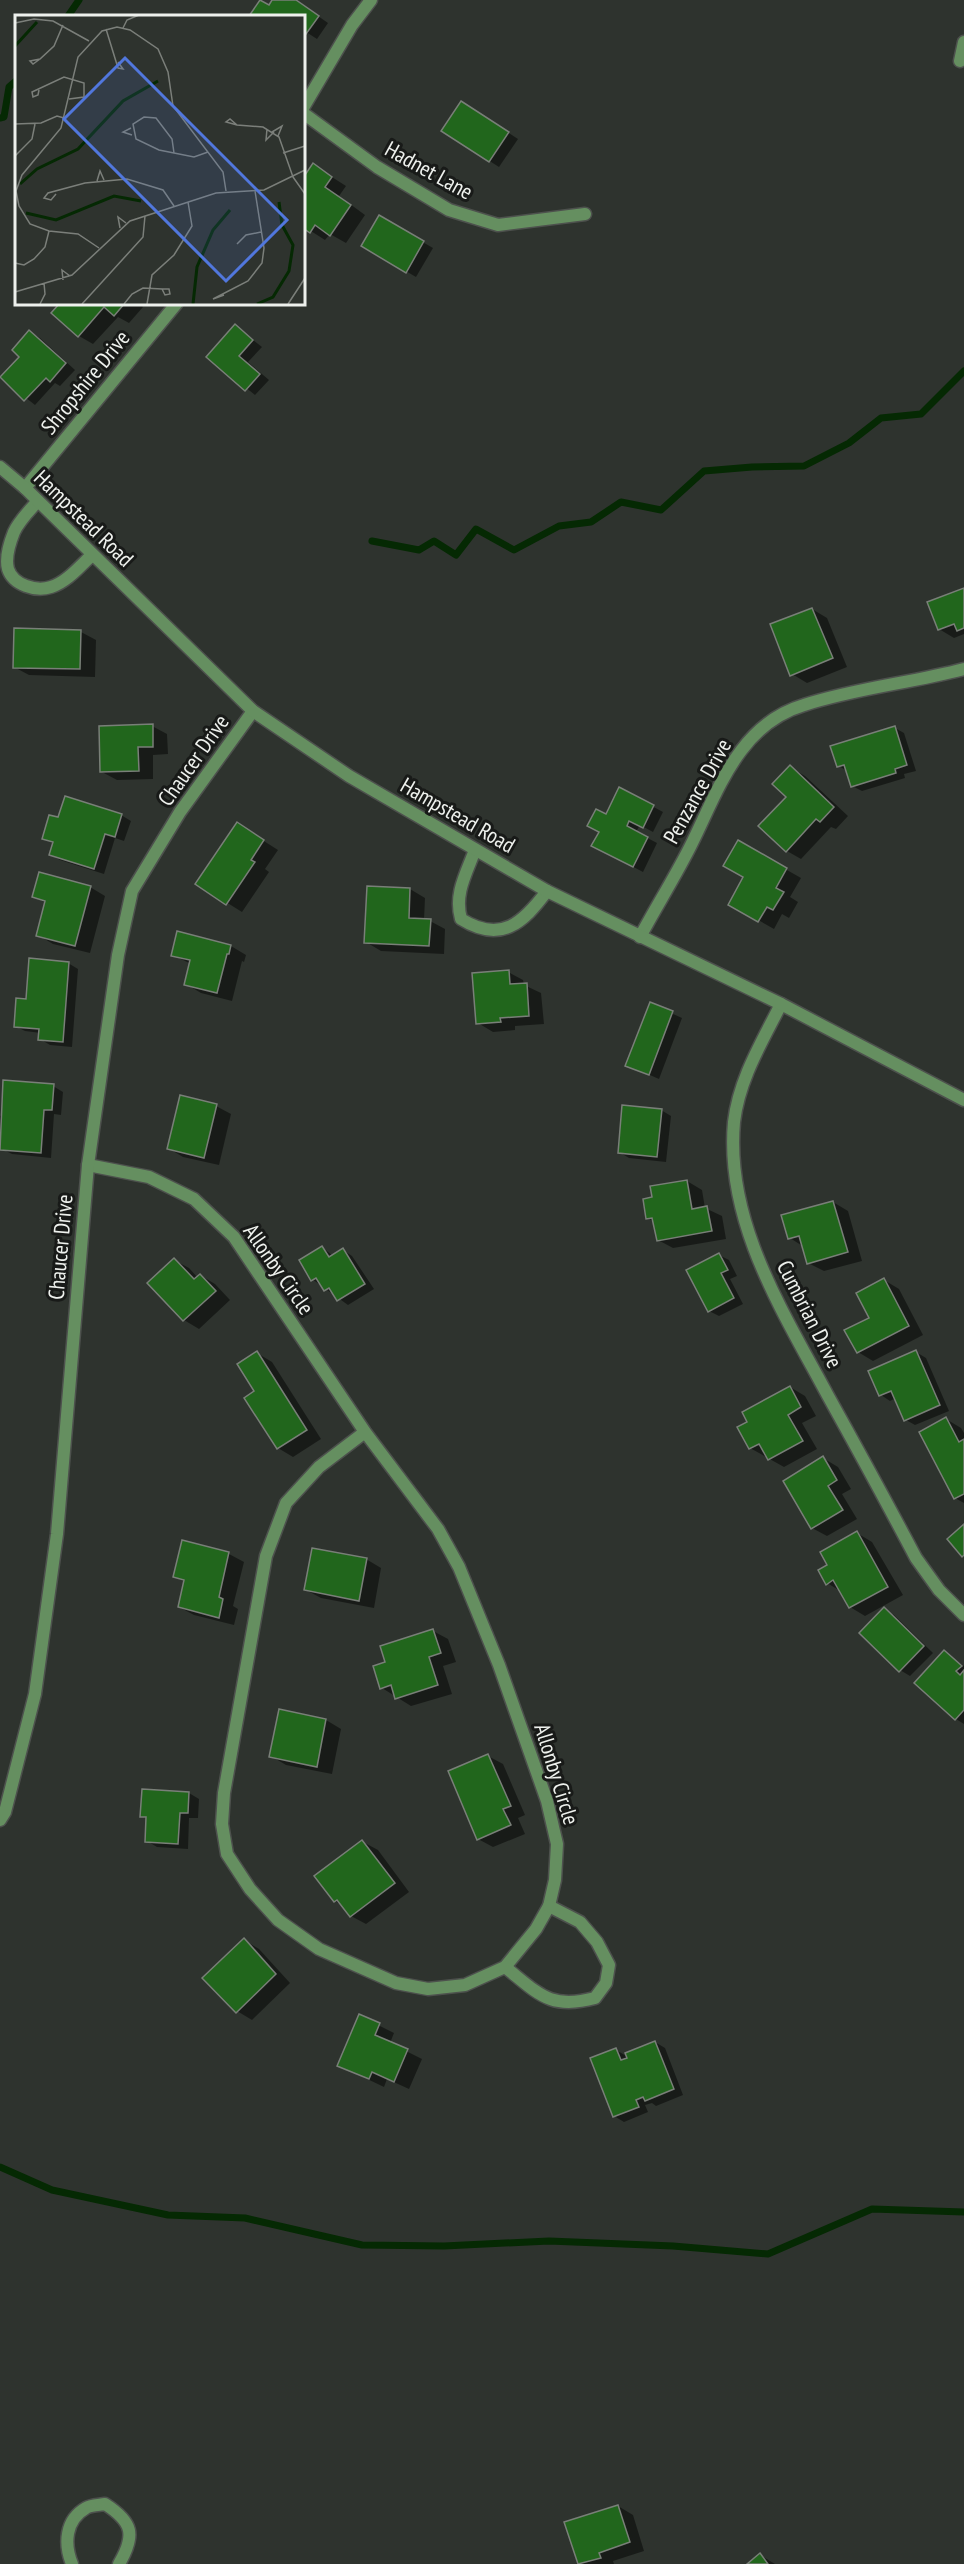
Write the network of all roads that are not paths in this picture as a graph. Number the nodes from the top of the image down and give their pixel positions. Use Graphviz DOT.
graph roads {
  1 [pos="370,0"];
  2 [pos="964,42"];
  3 [pos="960,61"];
  4 [pos="304,109"];
  5 [pos="304,112"];
  6 [pos="585,214"];
  7 [pos="176,304"];
  8 [pos="0,468"];
  9 [pos="25,488"];
  10 [pos="37,502"];
  11 [pos="92,555"];
  12 [pos="964,669"];
  13 [pos="253,711"];
  14 [pos="475,850"];
  15 [pos="547,891"];
  16 [pos="640,937"];
  17 [pos="781,1004"];
  18 [pos="964,1100"];
  19 [pos="88,1165"];
  20 [pos="365,1432"];
  21 [pos="964,1615"];
  22 [pos="0,1820"];
  23 [pos="549,1906"];
  24 [pos="505,1967"];
  25 [pos="72,2564"];
  26 [pos="119,2564"];
  1 -- 4 [label="street"];
  2 -- 3 [label="street"];
  5 -- 6 [label="street, Hadnet Lane"];
  7 -- 9 [label="street, Shropshire Drive"];
  8 -- 9 [label="street, Hampstead Road"];
  9 -- 10 [label="street, Hampstead Road"];
  10 -- 11 [label="street, Hampstead Road"];
  10 -- 11 [label="street"];
  11 -- 13 [label="street, Hampstead Road"];
  12 -- 16 [label="street, Penzance Drive"];
  13 -- 14 [label="street, Hampstead Road"];
  13 -- 19 [label="street, Chaucer Drive"];
  14 -- 15 [label="street, Hampstead Road"];
  14 -- 15 [label="street"];
  15 -- 16 [label="street, Hampstead Road"];
  16 -- 17 [label="street, Hampstead Road"];
  17 -- 18 [label="street, Hampstead Road"];
  17 -- 21 [label="street, Cumbrian Drive"];
  19 -- 20 [label="street, Allonby Circle"];
  19 -- 22 [label="street, Chaucer Drive"];
  20 -- 23 [label="street, Allonby Circle"];
  20 -- 24 [label="street, Allonby Circle"];
  23 -- 24 [label="street, Allonby Circle"];
  23 -- 24 [label="street"];
  25 -- 26 [label="street"];
}
